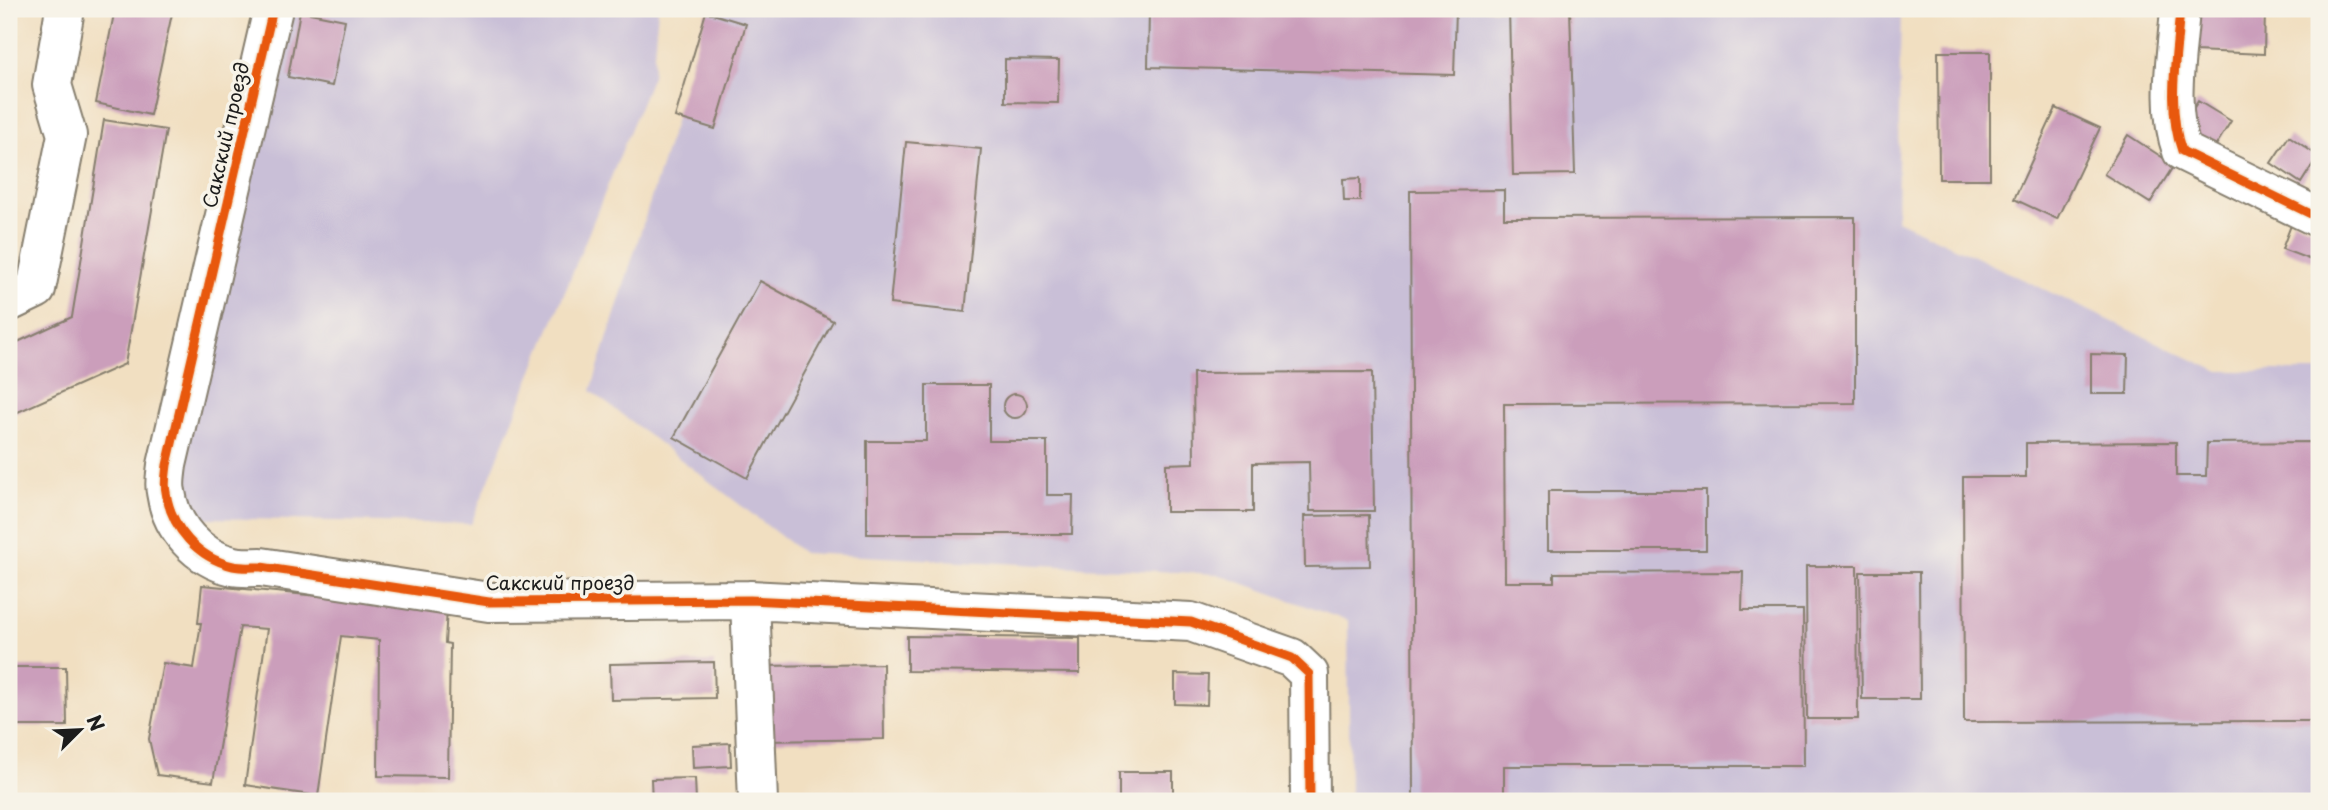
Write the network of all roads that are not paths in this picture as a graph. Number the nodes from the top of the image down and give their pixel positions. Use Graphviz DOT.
graph roads {
  1 [pos="65,9"];
  2 [pos="273,9"];
  3 [pos="2180,9"];
  4 [pos="2319,218"];
  5 [pos="9,302"];
  6 [pos="750,600"];
  7 [pos="758,801"];
  8 [pos="1310,801"];
  1 -- 5 [label="street"];
  2 -- 6 [label="street, Сакский проезд"];
  3 -- 4 [label="street"];
  6 -- 7 [label="street"];
  6 -- 8 [label="street, Сакский проезд"];
}
